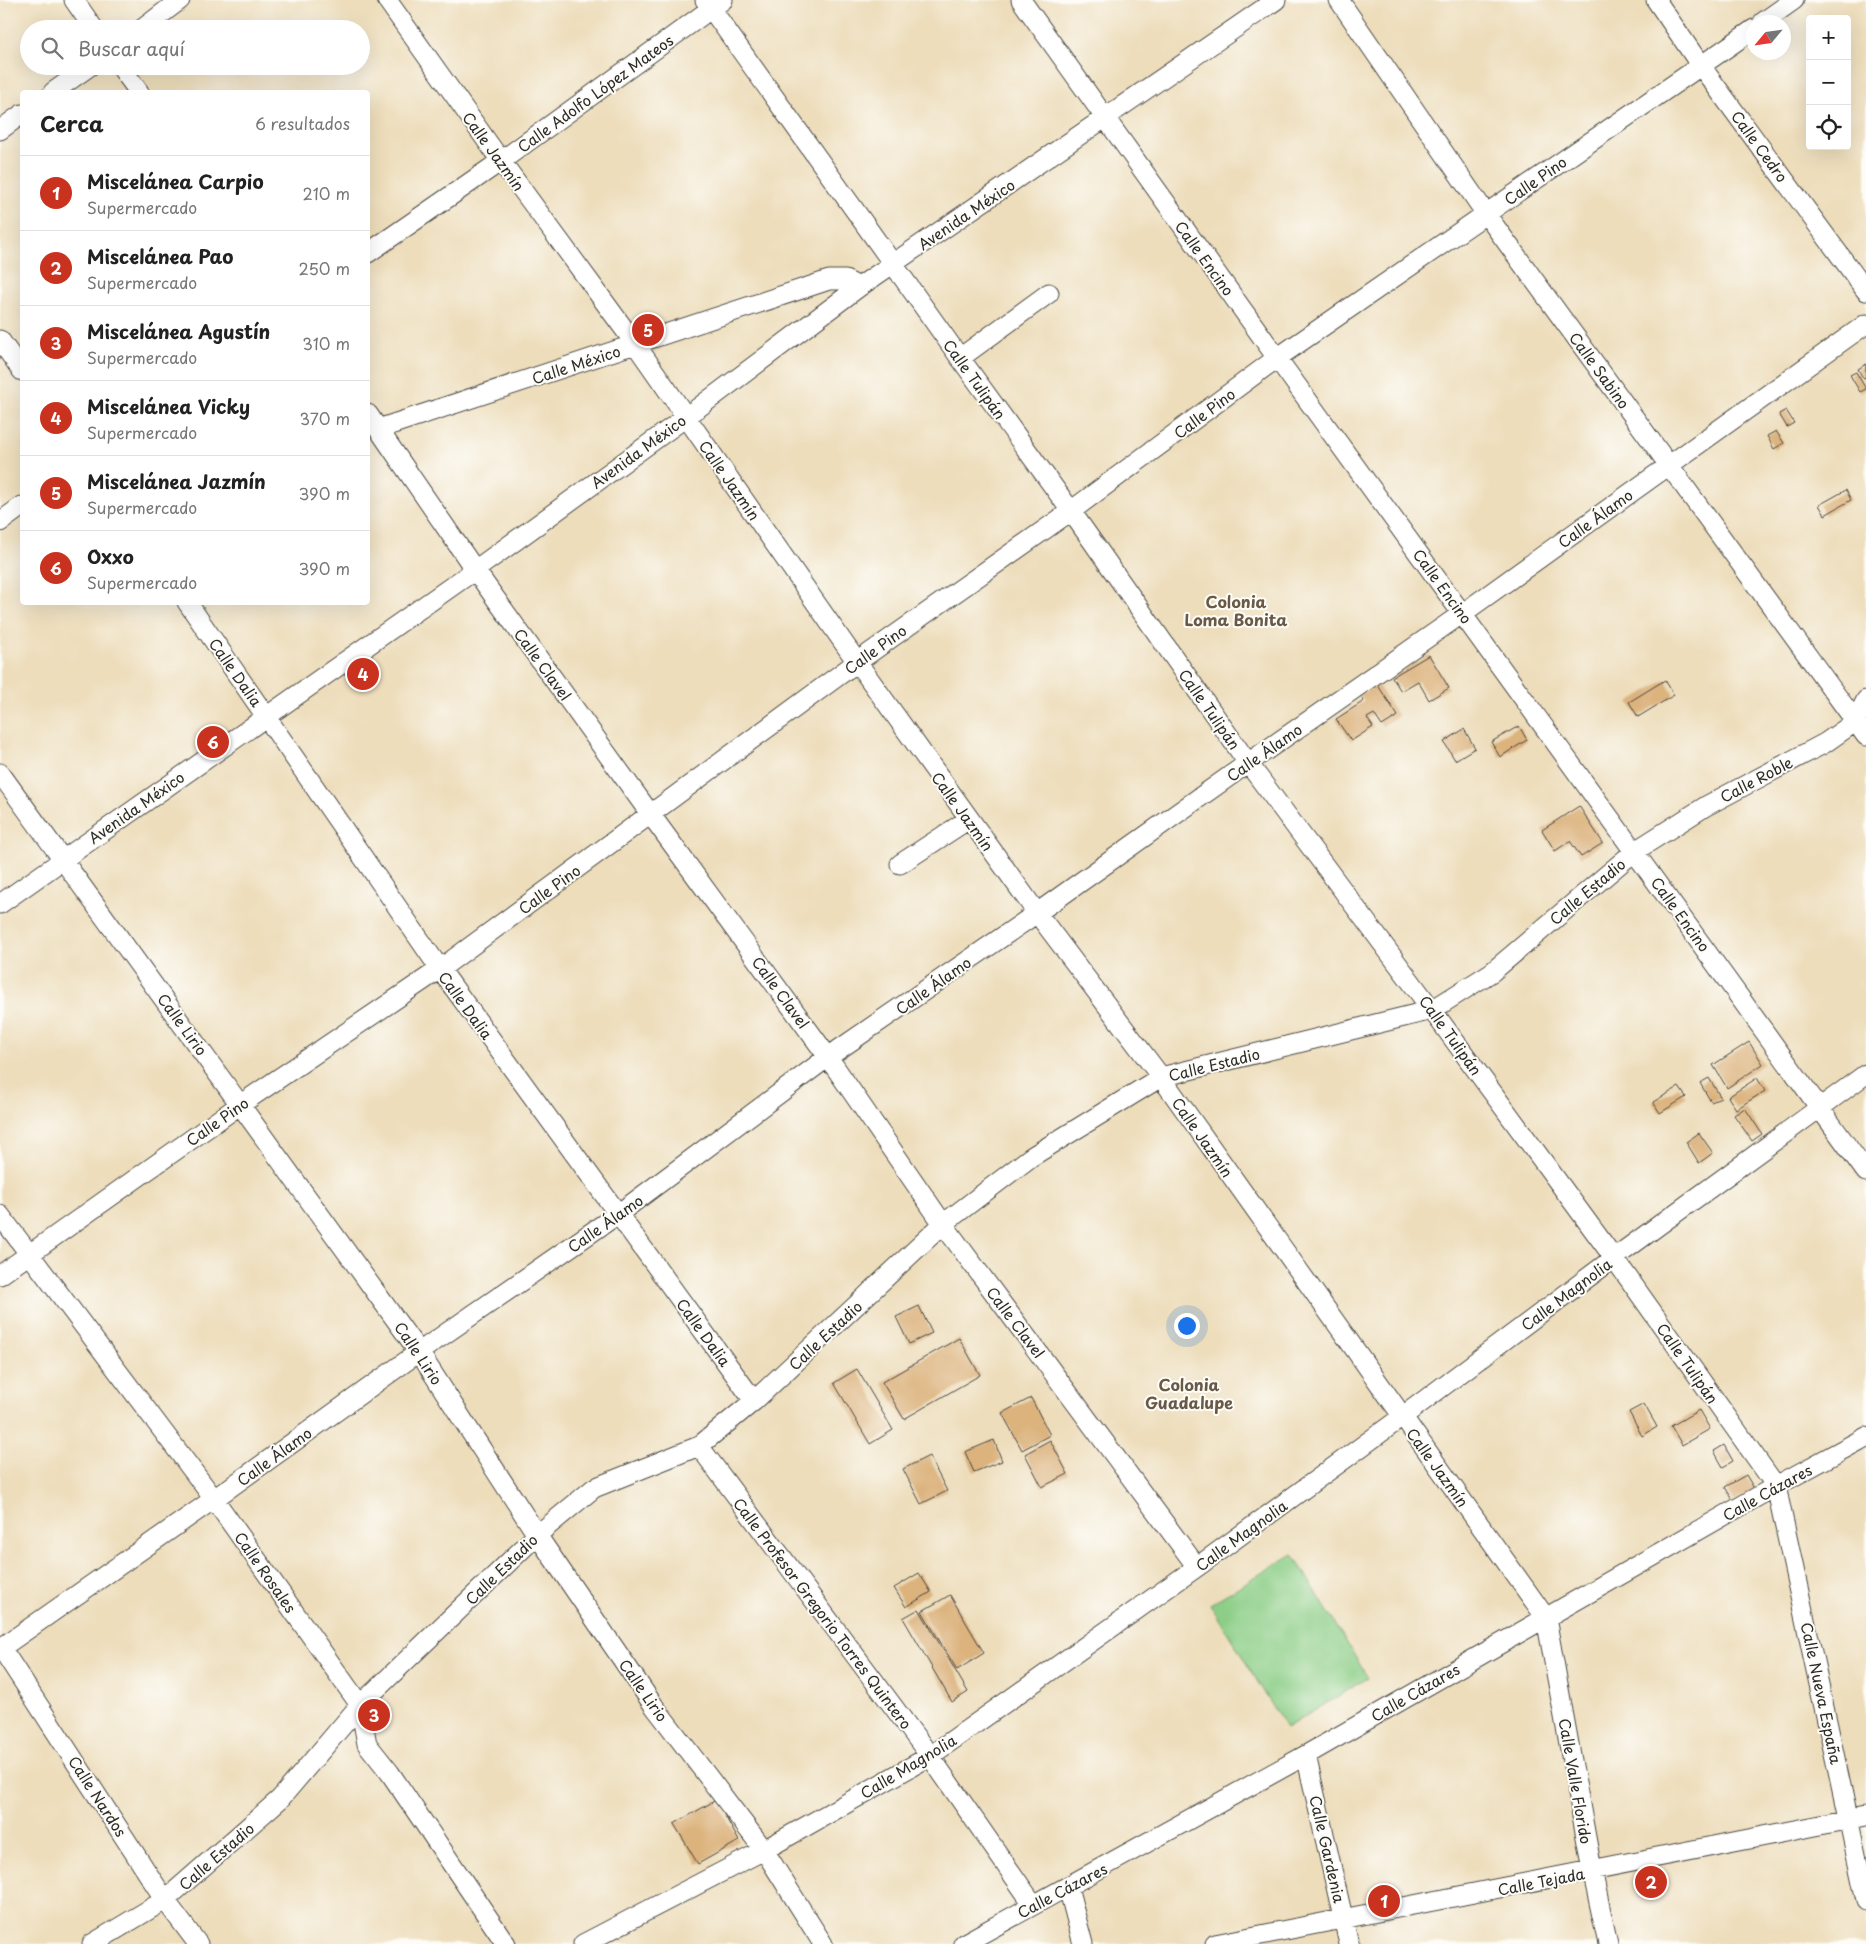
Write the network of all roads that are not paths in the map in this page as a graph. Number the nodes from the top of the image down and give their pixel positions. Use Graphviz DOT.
graph roads {
  1 [pos="74,0"];
  2 [pos="180,0"];
  3 [pos="387,0"];
  4 [pos="1021,0"];
  5 [pos="1276,0"];
  6 [pos="1339,0"];
  7 [pos="1656,0"];
  8 [pos="1794,0"];
  9 [pos="713,3"];
  10 [pos="1772,15"];
  11 [pos="88,20"];
  12 [pos="154,20"];
  13 [pos="1746,35"];
  14 [pos="1701,66"];
  15 [pos="77,75"];
  16 [pos="127,75"];
  17 [pos="56,90"];
  18 [pos="138,90"];
  19 [pos="20,115"];
  20 [pos="1105,119"];
  21 [pos="0,130"];
  22 [pos="501,161"];
  23 [pos="1486,214"];
  24 [pos="370,252"];
  25 [pos="894,264"];
  26 [pos="859,287"];
  27 [pos="1866,291"];
  28 [pos="1049,293"];
  29 [pos="1866,324"];
  30 [pos="0,340"];
  31 [pos="636,345"];
  32 [pos="960,358"];
  33 [pos="1277,358"];
  34 [pos="20,368"];
  35 [pos="686,417"];
  36 [pos="373,422"];
  37 [pos="1668,464"];
  38 [pos="20,507"];
  39 [pos="1071,511"];
  40 [pos="0,522"];
  41 [pos="475,570"];
  42 [pos="189,605"];
  43 [pos="1463,613"];
  44 [pos="857,662"];
  45 [pos="1866,700"];
  46 [pos="266,716"];
  47 [pos="1862,726"];
  48 [pos="1248,763"];
  49 [pos="0,773"];
  50 [pos="651,815"];
  51 [pos="969,819"];
  52 [pos="1635,851"];
  53 [pos="63,859"];
  54 [pos="900,864"];
  55 [pos="0,904"];
  56 [pos="1037,913"];
  57 [pos="440,968"];
  58 [pos="1432,1010"];
  59 [pos="828,1057"];
  60 [pos="1866,1074"];
  61 [pos="1161,1077"];
  62 [pos="241,1104"];
  63 [pos="1820,1108"];
  64 [pos="1866,1172"];
  65 [pos="618,1214"];
  66 [pos="0,1215"];
  67 [pos="944,1224"];
  68 [pos="30,1255"];
  69 [pos="1614,1258"];
  70 [pos="0,1275"];
  71 [pos="419,1352"];
  72 [pos="754,1401"];
  73 [pos="1402,1417"];
  74 [pos="1866,1437"];
  75 [pos="699,1446"];
  76 [pos="1776,1486"];
  77 [pos="214,1499"];
  78 [pos="536,1535"];
  79 [pos="1197,1567"];
  80 [pos="1546,1618"];
  81 [pos="1,1647"];
  82 [pos="360,1705"];
  83 [pos="1306,1755"];
  84 [pos="930,1756"];
  85 [pos="1858,1818"];
  86 [pos="764,1850"];
  87 [pos="1592,1870"];
  88 [pos="1068,1887"];
  89 [pos="165,1900"];
  90 [pos="1866,1901"];
  91 [pos="1033,1904"];
  92 [pos="1344,1919"];
  93 [pos="92,1944"];
  94 [pos="198,1944"];
  95 [pos="506,1944"];
  96 [pos="583,1944"];
  97 [pos="823,1944"];
  98 [pos="963,1944"];
  99 [pos="1083,1944"];
  100 [pos="1215,1944"];
  101 [pos="1349,1944"];
  102 [pos="1608,1944"];
  1 -- 11 [label="street"];
  2 -- 12 [label="street"];
  3 -- 22 [label="street, Calle Jazmín"];
  4 -- 20 [label="street, Calle Encino"];
  5 -- 20 [label="street, Avenida México"];
  6 -- 23 [label="street, Calle Sabino"];
  7 -- 14 [label="street, Calle Cedro"];
  8 -- 10 [label="street"];
  9 -- 22 [label="street, Calle Adolfo López Mateos"];
  9 -- 25 [label="street, Calle Tulipán"];
  13 -- 14 [label="street, Calle Pino"];
  14 -- 23 [label="street, Calle Pino"];
  14 -- 27 [label="street, Calle Cedro"];
  15 -- 17 [label="street"];
  16 -- 18 [label="street"];
  19 -- 21 [label="street"];
  20 -- 25 [label="street, Avenida México"];
  20 -- 33 [label="street, Calle Encino"];
  22 -- 24 [label="street, Calle Adolfo López Mateos"];
  22 -- 31 [label="street, Calle Jazmín"];
  23 -- 33 [label="street, Calle Pino"];
  23 -- 37 [label="street, Calle Sabino"];
  25 -- 26 [label="street, Avenida México"];
  25 -- 32 [label="street, Calle Tulipán"];
  26 -- 31 [label="street, Calle México"];
  26 -- 35 [label="street, Avenida México"];
  28 -- 32 [label="street"];
  29 -- 37 [label="street, Calle Álamo"];
  30 -- 34 [label="street"];
  31 -- 35 [label="street, Calle Jazmín"];
  31 -- 36 [label="street, Calle México"];
  32 -- 39 [label="street, Calle Tulipán"];
  33 -- 39 [label="street, Calle Pino"];
  33 -- 43 [label="street, Calle Encino"];
  35 -- 41 [label="street, Avenida México"];
  35 -- 44 [label="street, Calle Jazmín"];
  36 -- 41 [label="street, Calle Clavel"];
  37 -- 43 [label="street, Calle Álamo"];
  37 -- 47 [label="street, Calle Sabino"];
  38 -- 40 [label="street"];
  39 -- 44 [label="street, Calle Pino"];
  39 -- 48 [label="street, Calle Tulipán"];
  41 -- 46 [label="street, Avenida México"];
  41 -- 50 [label="street, Calle Clavel"];
  42 -- 46 [label="street, Calle Dalia"];
  43 -- 48 [label="street, Calle Álamo"];
  43 -- 52 [label="street, Calle Encino"];
  44 -- 50 [label="street, Calle Pino"];
  44 -- 51 [label="street, Calle Jazmín"];
  45 -- 47 [label="street, Calle Roble"];
  46 -- 53 [label="street, Avenida México"];
  46 -- 57 [label="street, Calle Dalia"];
  47 -- 52 [label="street, Calle Roble"];
  48 -- 56 [label="street, Calle Álamo"];
  48 -- 58 [label="street, Calle Tulipán"];
  49 -- 53 [label="street, Calle Lirio"];
  50 -- 57 [label="street, Calle Pino"];
  50 -- 59 [label="street, Calle Clavel"];
  51 -- 54 [label="street"];
  51 -- 56 [label="street, Calle Jazmín"];
  52 -- 58 [label="street, Calle Estadio"];
  52 -- 63 [label="street, Calle Encino"];
  53 -- 55 [label="street, Avenida México"];
  53 -- 62 [label="street, Calle Lirio"];
  56 -- 59 [label="street, Calle Álamo"];
  56 -- 61 [label="street, Calle Jazmín"];
  57 -- 62 [label="street, Calle Pino"];
  57 -- 65 [label="street, Calle Dalia"];
  58 -- 61 [label="street, Calle Estadio"];
  58 -- 69 [label="street, Calle Tulipán"];
  59 -- 65 [label="street, Calle Álamo"];
  59 -- 67 [label="street, Calle Clavel"];
  60 -- 63 [label="street, Calle Magnolia"];
  61 -- 67 [label="street, Calle Estadio"];
  61 -- 73 [label="street, Calle Jazmín"];
  62 -- 68 [label="street, Calle Pino"];
  62 -- 71 [label="street, Calle Lirio"];
  63 -- 64 [label="street, Calle Encino"];
  63 -- 69 [label="street, Calle Magnolia"];
  65 -- 71 [label="street, Calle Álamo"];
  65 -- 72 [label="street, Calle Dalia"];
  66 -- 68 [label="street, Calle Rosales"];
  67 -- 72 [label="street, Calle Estadio"];
  67 -- 79 [label="street, Calle Clavel"];
  68 -- 70 [label="street, Calle Pino"];
  68 -- 77 [label="street, Calle Rosales"];
  69 -- 73 [label="street, Calle Magnolia"];
  69 -- 76 [label="street, Calle Tulipán"];
  71 -- 77 [label="street, Calle Álamo"];
  71 -- 78 [label="street, Calle Lirio"];
  72 -- 75 [label="street, Calle Estadio"];
  73 -- 79 [label="street, Calle Magnolia"];
  73 -- 80 [label="street, Calle Jazmín"];
  74 -- 76 [label="street, Calle Cázares"];
  75 -- 78 [label="street, Calle Estadio"];
  75 -- 84 [label="street, Calle Profesor Gregorio Torres Quintero"];
  76 -- 80 [label="street, Calle Cázares"];
  76 -- 85 [label="street, Calle Nueva España"];
  77 -- 81 [label="street, Calle Álamo"];
  77 -- 82 [label="street, Calle Rosales"];
  78 -- 82 [label="street, Calle Estadio"];
  78 -- 86 [label="street, Calle Lirio"];
  79 -- 84 [label="street, Calle Magnolia"];
  80 -- 83 [label="street, Calle Cázares"];
  80 -- 87 [label="street, Calle Valle Florido"];
  81 -- 89 [label="street, Calle Nardos"];
  82 -- 89 [label="street, Calle Estadio"];
  82 -- 95 [label="street, Calle Rosales"];
  83 -- 88 [label="street, Calle Cázares"];
  83 -- 92 [label="street, Calle Gardenia"];
  84 -- 86 [label="street, Calle Magnolia"];
  84 -- 91 [label="street, Calle Profesor Gregorio Torres Quintero"];
  85 -- 87 [label="street, Calle Tejada"];
  85 -- 90 [label="street, Calle Nueva España"];
  86 -- 96 [label="street, Calle Magnolia"];
  86 -- 97 [label="street, Calle Lirio"];
  87 -- 92 [label="street, Calle Tejada"];
  87 -- 102 [label="street, Calle Valle Florido"];
  88 -- 91 [label="street, Calle Cázares"];
  88 -- 99 [label="street"];
  89 -- 93 [label="street, Calle Estadio"];
  89 -- 94 [label="street, Calle Nardos"];
  91 -- 98 [label="street, Calle Cázares"];
  92 -- 100 [label="street, Calle Tejada"];
  92 -- 101 [label="street, Calle Gardenia"];
}
